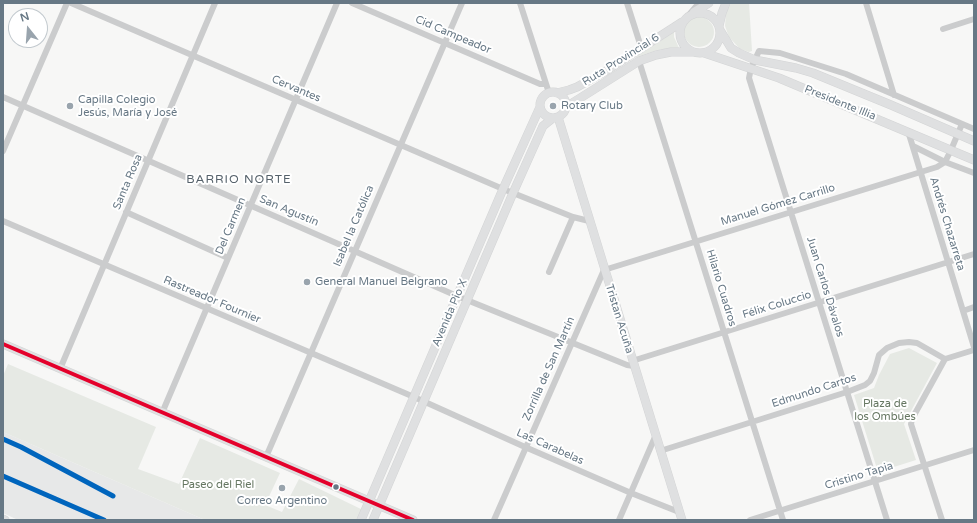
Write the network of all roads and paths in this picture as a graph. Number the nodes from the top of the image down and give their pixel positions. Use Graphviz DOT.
graph roads {
  1 [pos="67,3"];
  2 [pos="72,3"];
  3 [pos="215,3"];
  4 [pos="337,3"];
  5 [pos="352,3"];
  6 [pos="462,3"];
  7 [pos="520,3"];
  8 [pos="627,3"];
  9 [pos="699,3"];
  10 [pos="709,3"];
  11 [pos="726,3"];
  12 [pos="866,3"];
  13 [pos="686,17"];
  14 [pos="974,19"];
  15 [pos="719,28"];
  16 [pos="943,29"];
  17 [pos="444,43"];
  18 [pos="641,47"];
  19 [pos="693,52"];
  20 [pos="704,52"];
  21 [pos="193,55"];
  22 [pos="755,60"];
  23 [pos="639,61"];
  24 [pos="751,68"];
  25 [pos="546,84"];
  26 [pos="553,93"];
  27 [pos="894,95"];
  28 [pos="3,97"];
  29 [pos="296,99"];
  30 [pos="23,106"];
  31 [pos="566,106"];
  32 [pos="540,107"];
  33 [pos="555,118"];
  34 [pos="962,124"];
  35 [pos="974,129"];
  36 [pos="908,131"];
  37 [pos="958,134"];
  38 [pos="974,141"];
  39 [pos="401,144"];
  40 [pos="913,146"];
  41 [pos="951,150"];
  42 [pos="3,151"];
  43 [pos="974,160"];
  44 [pos="148,161"];
  45 [pos="945,162"];
  46 [pos="920,172"];
  47 [pos="974,173"];
  48 [pos="503,189"];
  49 [pos="513,193"];
  50 [pos="250,206"];
  51 [pos="791,211"];
  52 [pos="126,212"];
  53 [pos="573,217"];
  54 [pos="3,221"];
  55 [pos="589,221"];
  56 [pos="696,241"];
  57 [pos="354,250"];
  58 [pos="974,254"];
  59 [pos="228,258"];
  60 [pos="948,262"];
  61 [pos="104,264"];
  62 [pos="604,270"];
  63 [pos="549,272"];
  64 [pos="457,296"];
  65 [pos="466,300"];
  66 [pos="819,302"];
  67 [pos="974,307"];
  68 [pos="207,308"];
  69 [pos="963,311"];
  70 [pos="724,332"];
  71 [pos="571,342"];
  72 [pos="3,344"];
  73 [pos="974,346"];
  74 [pos="974,350"];
  75 [pos="311,353"];
  76 [pos="945,359"];
  77 [pos="633,364"];
  78 [pos="60,369"];
  79 [pos="847,392"];
  80 [pos="414,397"];
  81 [pos="424,401"];
  82 [pos="162,413"];
  83 [pos="752,422"];
  84 [pos="655,437"];
  85 [pos="525,447"];
  86 [pos="974,450"];
  87 [pos="660,451"];
  88 [pos="266,457"];
  89 [pos="925,466"];
  90 [pos="875,481"];
  91 [pos="631,493"];
  92 [pos="369,502"];
  93 [pos="379,506"];
  94 [pos="780,511"];
  95 [pos="680,516"];
  96 [pos="361,520"];
  97 [pos="373,520"];
  98 [pos="412,520"];
  99 [pos="494,520"];
  100 [pos="619,520"];
  101 [pos="750,520"];
  102 [pos="783,520"];
  103 [pos="887,520"];
  104 [pos="942,520"];
  1 -- 30 [label="street"];
  2 -- 21 [label="street, Cervantes"];
  3 -- 21 [label="street, Santa Rosa"];
  4 -- 29 [label="street, Del Carmen"];
  5 -- 17 [label="street, Cid Campeador"];
  6 -- 17 [label="street, Isabel la Católica"];
  7 -- 25 [label="street"];
  8 -- 18 [label="street"];
  9 -- 13 [label="street"];
  10 -- 13 [label="main road, Ruta Provincial 6"];
  11 -- 15 [label="main road"];
  12 -- 27 [label="street"];
  13 -- 15 [label="main road"];
  13 -- 18 [label="main road, Ruta Provincial 6"];
  13 -- 19 [label="main road"];
  14 -- 16 [label="street"];
  15 -- 20 [label="main road"];
  15 -- 22 [label="main road, Presidente Illia"];
  17 -- 25 [label="street, Cid Campeador"];
  17 -- 39 [label="street, Isabel la Católica"];
  18 -- 26 [label="main road, Ruta Provincial 6"];
  19 -- 20 [label="main road"];
  19 -- 23 [label="main road, Ruta Provincial 6"];
  20 -- 24 [label="main road, Presidente Illia"];
  21 -- 29 [label="street, Cervantes"];
  21 -- 44 [label="street, Santa Rosa"];
  22 -- 24 [label="street, Juan Carlos Dávalos"];
  22 -- 27 [label="street"];
  22 -- 37 [label="main road, Presidente Illia"];
  23 -- 31 [label="main road, Ruta Provincial 6"];
  23 -- 56 [label="street, Hilario Cuadros"];
  24 -- 36 [label="main road, Presidente Illia"];
  24 -- 51 [label="street, Juan Carlos Dávalos"];
  25 -- 26 [label="street"];
  26 -- 31 [label="main road"];
  26 -- 32 [label="main road"];
  27 -- 34 [label="street"];
  28 -- 30 [label="street, San Agustín"];
  29 -- 39 [label="street, Cervantes"];
  29 -- 50 [label="street, Del Carmen"];
  30 -- 42 [label="street"];
  30 -- 44 [label="street, San Agustín"];
  31 -- 33 [label="main road"];
  32 -- 33 [label="main road"];
  32 -- 48 [label="main road, Avenida Pio X"];
  33 -- 49 [label="main road, Avenida Pio X"];
  33 -- 55 [label="main road, Tristan Acuña"];
  34 -- 35 [label="street"];
  34 -- 37 [label="street"];
  36 -- 40 [label="street, Andrés Chazarreta"];
  36 -- 41 [label="main road, Presidente Illia"];
  37 -- 38 [label="main road, Presidente Illia"];
  37 -- 41 [label="street"];
  39 -- 48 [label="street, Cervantes"];
  39 -- 57 [label="street, Isabel la Católica"];
  40 -- 45 [label="street"];
  40 -- 46 [label="street, Andrés Chazarreta"];
  41 -- 43 [label="main road, Presidente Illia"];
  41 -- 45 [label="street"];
  44 -- 50 [label="street, San Agustín"];
  44 -- 52 [label="street, Santa Rosa"];
  45 -- 46 [label="street, Manuel Gómez Carrillo"];
  45 -- 47 [label="street"];
  46 -- 51 [label="street, Manuel Gómez Carrillo"];
  46 -- 60 [label="street, Andrés Chazarreta"];
  48 -- 49 [label="street, Cervantes"];
  48 -- 64 [label="main road, Avenida Pio X"];
  49 -- 53 [label="street, Cervantes"];
  49 -- 65 [label="main road, Avenida Pio X"];
  50 -- 57 [label="street, San Agustín"];
  50 -- 59 [label="street, Del Carmen"];
  51 -- 56 [label="street, Manuel Gómez Carrillo"];
  51 -- 66 [label="street, Juan Carlos Dávalos"];
  52 -- 59 [label="street"];
  52 -- 61 [label="street, Santa Rosa"];
  53 -- 55 [label="street, Cervantes"];
  53 -- 63 [label="street"];
  54 -- 61 [label="street, Rastreador Fournier"];
  55 -- 62 [label="main road, Tristan Acuña"];
  56 -- 62 [label="street, Manuel Gómez Carrillo"];
  56 -- 70 [label="street, Hilario Cuadros"];
  57 -- 64 [label="street, San Agustín"];
  57 -- 75 [label="street, Isabel la Católica"];
  58 -- 60 [label="street, Félix Coluccio"];
  59 -- 68 [label="street, Del Carmen"];
  60 -- 66 [label="street, Félix Coluccio"];
  60 -- 69 [label="street, Andrés Chazarreta"];
  61 -- 68 [label="street, Rastreador Fournier"];
  61 -- 78 [label="street, Santa Rosa"];
  62 -- 71 [label="street, Zorrilla de San Martín"];
  62 -- 77 [label="main road, Tristan Acuña"];
  64 -- 65 [label="street, San Agustín"];
  64 -- 80 [label="main road, Avenida Pio X"];
  65 -- 71 [label="street, San Agustín"];
  65 -- 81 [label="main road, Avenida Pio X"];
  66 -- 70 [label="street, Félix Coluccio"];
  66 -- 79 [label="street, Juan Carlos Dávalos"];
  67 -- 69 [label="street"];
  68 -- 75 [label="street, Rastreador Fournier"];
  68 -- 82 [label="street, Del Carmen"];
  69 -- 73 [label="street, Andrés Chazarreta"];
  70 -- 77 [label="street, Félix Coluccio"];
  70 -- 83 [label="street, Hilario Cuadros"];
  71 -- 77 [label="street, San Agustín"];
  71 -- 85 [label="street, Zorrilla de San Martín"];
  72 -- 78 [label="main road"];
  74 -- 76 [label="street"];
  75 -- 80 [label="street, Rastreador Fournier"];
  75 -- 88 [label="street, Isabel la Católica"];
  76 -- 79 [label="street, Edmundo Cartos"];
  76 -- 89 [label="street"];
  77 -- 84 [label="main road, Tristan Acuña"];
  78 -- 82 [label="main road"];
  79 -- 83 [label="street, Edmundo Cartos"];
  79 -- 90 [label="street, Juan Carlos Dávalos"];
  80 -- 81 [label="street, Las Carabelas"];
  80 -- 92 [label="main road, Avenida Pio X"];
  81 -- 85 [label="street, Las Carabelas"];
  81 -- 93 [label="main road, Avenida Pio X"];
  82 -- 88 [label="main road"];
  83 -- 87 [label="street, Edmundo Cartos"];
  83 -- 94 [label="street, Hilario Cuadros"];
  84 -- 87 [label="main road, Tristan Acuña"];
  84 -- 91 [label="street"];
  85 -- 91 [label="street, Las Carabelas"];
  85 -- 99 [label="street, Zorrilla de San Martín"];
  86 -- 89 [label="street, Cristino Tapia"];
  87 -- 95 [label="main road, Tristan Acuña"];
  88 -- 92 [label="main road"];
  89 -- 90 [label="street, Cristino Tapia"];
  89 -- 104 [label="street"];
  90 -- 94 [label="street, Cristino Tapia"];
  90 -- 103 [label="street, Juan Carlos Dávalos"];
  91 -- 95 [label="street, Las Carabelas"];
  91 -- 100 [label="street"];
  92 -- 93 [label="main road"];
  92 -- 96 [label="main road, Avenida Pio X"];
  93 -- 97 [label="main road, Avenida Pio X"];
  93 -- 98 [label="main road"];
  94 -- 101 [label="street, Cristino Tapia"];
  94 -- 102 [label="street, Hilario Cuadros"];
}
